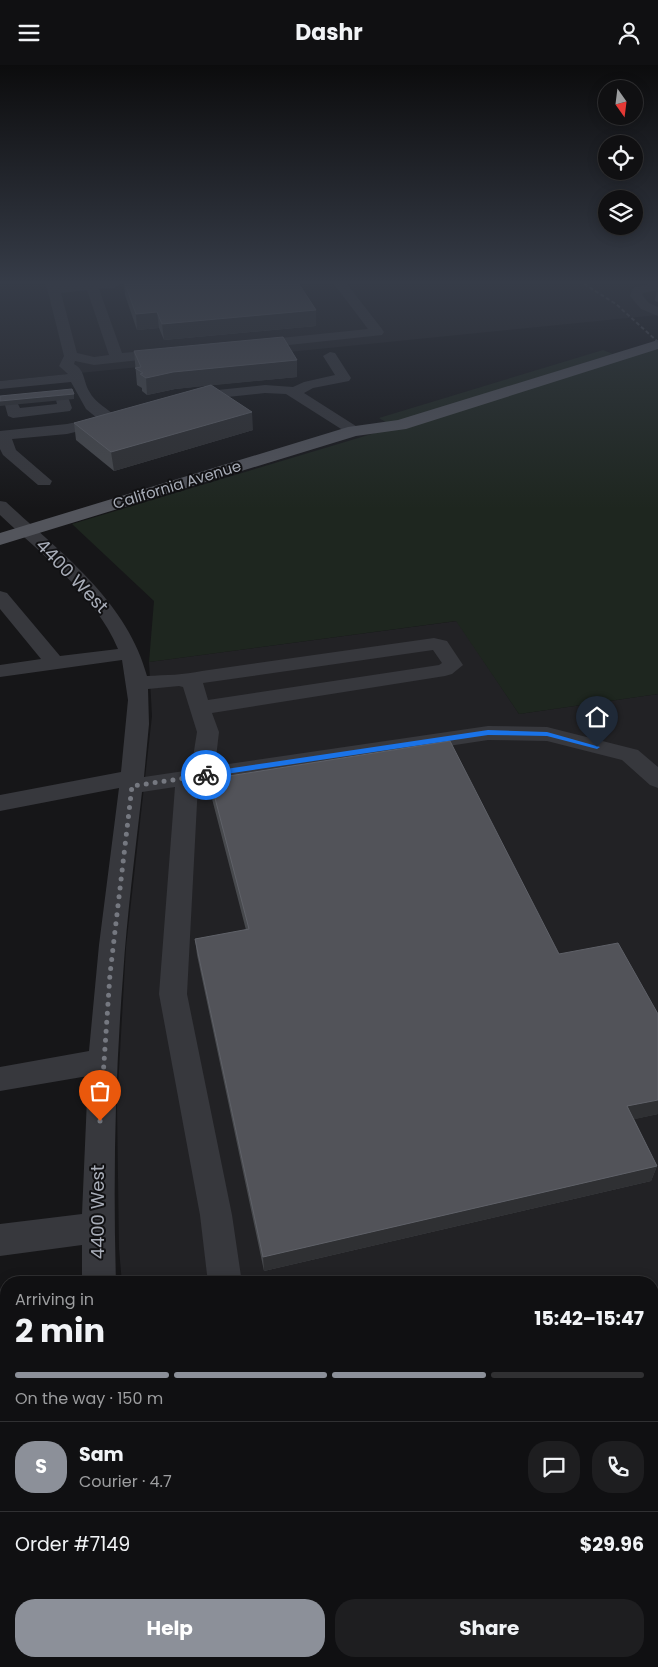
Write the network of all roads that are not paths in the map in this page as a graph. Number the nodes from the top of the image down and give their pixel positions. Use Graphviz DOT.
graph roads {
  1 [pos="110,359"];
  2 [pos="332,359"];
  3 [pos="563,359"];
  4 [pos="611,359"];
  5 [pos="68,361"];
  6 [pos="512,374"];
  7 [pos="78,377"];
  8 [pos="46,381"];
  9 [pos="3,382"];
  10 [pos="294,392"];
  11 [pos="177,400"];
  12 [pos="48,402"];
  13 [pos="7,408"];
  14 [pos="390,410"];
  15 [pos="127,414"];
  16 [pos="109,419"];
  17 [pos="354,431"];
  18 [pos="6,436"];
  19 [pos="44,481"];
  20 [pos="0,506"];
  21 [pos="27,531"];
  22 [pos="0,539"];
  23 [pos="0,597"];
  24 [pos="130,653"];
  25 [pos="55,663"];
  26 [pos="0,671"];
  27 [pos="188,681"];
  28 [pos="138,683"];
  29 [pos="200,708"];
  30 [pos="194,776"];
  31 [pos="658,780"];
  32 [pos="132,782"];
  33 [pos="0,803"];
  34 [pos="103,1061"];
  35 [pos="0,1079"];
  36 [pos="97,1227"];
  37 [pos="0,1239"];
  38 [pos="99,1276"];
  39 [pos="224,1276"];
  1 -- 5 [label="street"];
  2 -- 10 [label="street"];
  3 -- 6 [label="main road"];
  4 -- 17 [label="main road, California Avenue"];
  5 -- 7 [label="street"];
  5 -- 9 [label="street"];
  7 -- 8 [label="street"];
  7 -- 16 [label="street"];
  8 -- 9 [label="street"];
  8 -- 12 [label="street"];
  8 -- 12 [label="street"];
  9 -- 13 [label="street"];
  10 -- 11 [label="street"];
  10 -- 17 [label="street"];
  12 -- 13 [label="street"];
  13 -- 18 [label="street"];
  14 -- 17 [label="main road, California Avenue"];
  15 -- 16 [label="street"];
  16 -- 18 [label="street"];
  17 -- 21 [label="main road, California Avenue"];
  18 -- 19 [label="street"];
  20 -- 21 [label="street, 4400 West"];
  21 -- 22 [label="main road, California Avenue"];
  21 -- 24 [label="street, 4400 West"];
  23 -- 25 [label="street"];
  24 -- 25 [label="street"];
  24 -- 28 [label="street, 4400 West"];
  25 -- 26 [label="street"];
  27 -- 28 [label="street"];
  27 -- 29 [label="street"];
  27 -- 29 [label="street"];
  28 -- 32 [label="street, 4400 West"];
  29 -- 30 [label="street"];
  30 -- 31 [label="street"];
  30 -- 32 [label="street"];
  30 -- 39 [label="street"];
  32 -- 33 [label="street"];
  32 -- 34 [label="street, 4400 West"];
  34 -- 35 [label="street"];
  34 -- 36 [label="street, 4400 West"];
  36 -- 37 [label="street"];
  36 -- 38 [label="street, 4400 West"];
}
